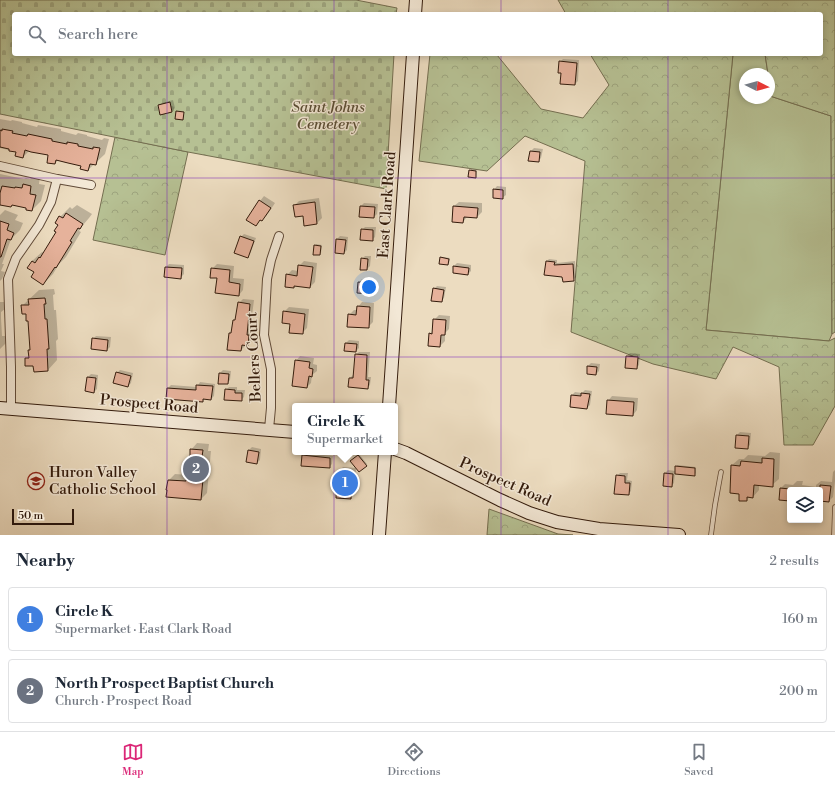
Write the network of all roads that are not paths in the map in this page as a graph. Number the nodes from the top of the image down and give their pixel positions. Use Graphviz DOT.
graph roads {
  1 [pos="416,0"];
  2 [pos="415,12"];
  3 [pos="413,56"];
  4 [pos="0,166"];
  5 [pos="57,179"];
  6 [pos="91,185"];
  7 [pos="279,236"];
  8 [pos="389,403"];
  9 [pos="5,408"];
  10 [pos="269,429"];
  11 [pos="292,432"];
  12 [pos="398,450"];
  13 [pos="385,455"];
  14 [pos="722,472"];
  15 [pos="835,507"];
  16 [pos="639,533"];
  17 [pos="652,534"];
  18 [pos="379,535"];
  19 [pos="679,535"];
  20 [pos="711,535"];
  21 [pos="834,535"];
  1 -- 2 [label="main road"];
  3 -- 8 [label="main road, East Clark Road"];
  4 -- 5 [label="street"];
  5 -- 6 [label="street"];
  5 -- 9 [label="street"];
  7 -- 10 [label="street, Bellers Court"];
  9 -- 10 [label="main road, Prospect Road"];
  10 -- 11 [label="main road, Prospect Road"];
  12 -- 16 [label="main road, Prospect Road"];
  13 -- 18 [label="main road"];
  14 -- 20 [label="lane"];
  15 -- 21 [label="lane"];
  16 -- 17 [label="main road, Prospect Road"];
  17 -- 19 [label="main road, Prospect Road"];
}
